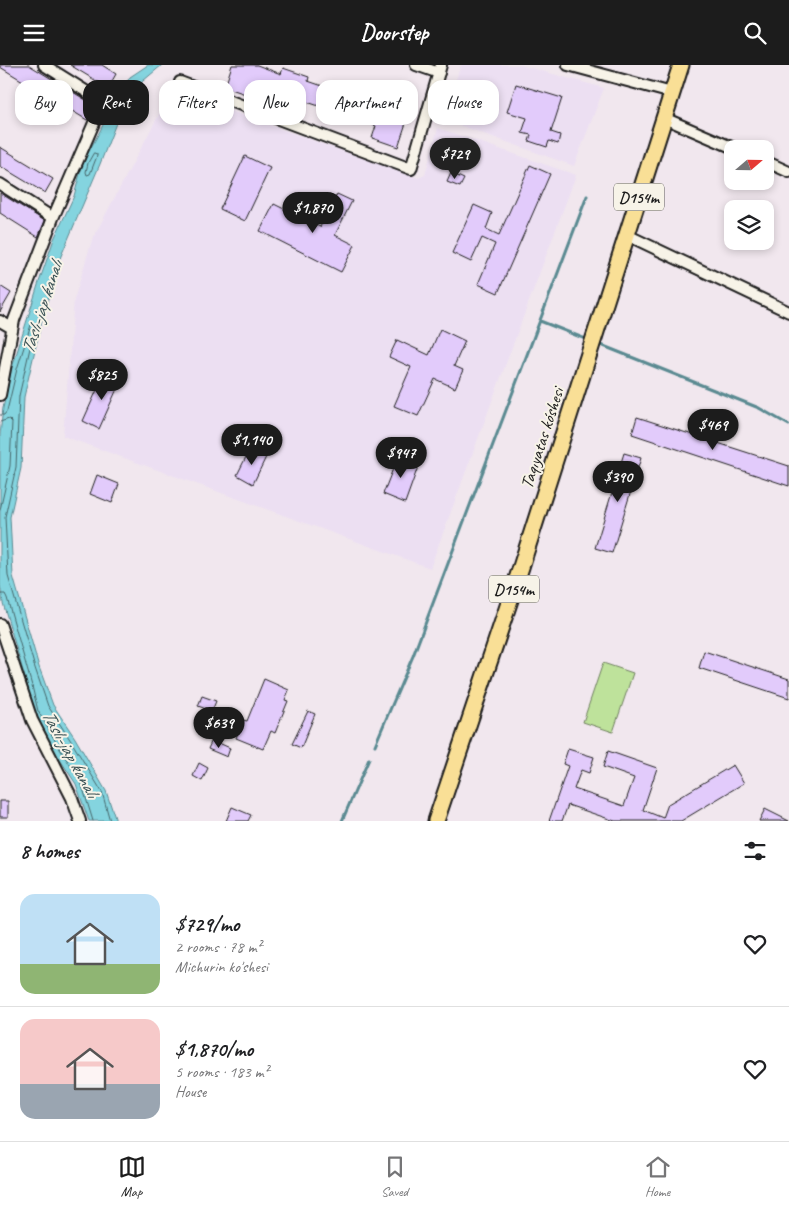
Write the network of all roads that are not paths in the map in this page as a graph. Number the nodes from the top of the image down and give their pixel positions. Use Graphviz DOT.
graph roads {
  1 [pos="44,65"];
  2 [pos="416,65"];
  3 [pos="568,65"];
  4 [pos="681,65"];
  5 [pos="440,69"];
  6 [pos="672,93"];
  7 [pos="234,103"];
  8 [pos="664,117"];
  9 [pos="724,144"];
  10 [pos="774,165"];
  11 [pos="789,172"];
  12 [pos="0,184"];
  13 [pos="53,218"];
  14 [pos="627,235"];
  15 [pos="789,311"];
  16 [pos="0,321"];
  17 [pos="12,328"];
  18 [pos="0,395"];
  19 [pos="0,624"];
  20 [pos="80,821"];
  21 [pos="436,821"];
  1 -- 13 [label="street"];
  2 -- 5 [label="street"];
  3 -- 6 [label="street"];
  4 -- 6 [label="main road, Taqıyatas kóshesi / D154m"];
  5 -- 7 [label="street"];
  6 -- 8 [label="main road, Taqıyatas kóshesi / D154m"];
  8 -- 9 [label="street"];
  8 -- 14 [label="main road, Taqıyatas kóshesi / D154m"];
  10 -- 11 [label="street"];
  12 -- 13 [label="street"];
  13 -- 17 [label="street"];
  14 -- 15 [label="street"];
  14 -- 21 [label="main road, Taqıyatas kóshesi / D154m"];
  16 -- 17 [label="street"];
  17 -- 18 [label="street"];
  19 -- 20 [label="street"];
}
